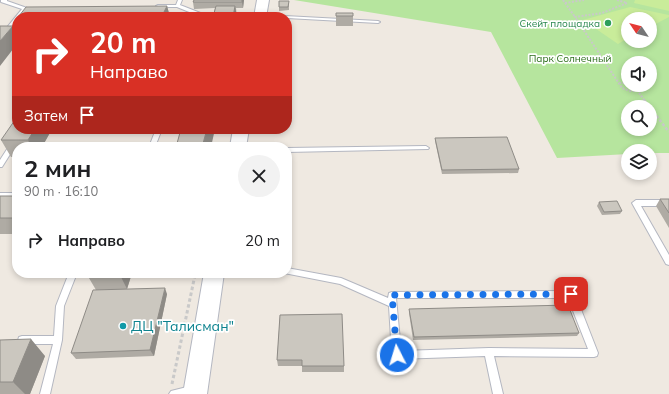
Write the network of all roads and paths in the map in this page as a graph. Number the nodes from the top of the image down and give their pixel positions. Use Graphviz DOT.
graph roads {
  1 [pos="5,0"];
  2 [pos="180,0"];
  3 [pos="263,0"];
  4 [pos="563,0"];
  5 [pos="584,0"];
  6 [pos="617,0"];
  7 [pos="565,3"];
  8 [pos="155,6"];
  9 [pos="178,6"];
  10 [pos="32,7"];
  11 [pos="25,8"];
  12 [pos="21,12"];
  13 [pos="192,12"];
  14 [pos="261,12"];
  15 [pos="292,17"];
  16 [pos="575,17"];
  17 [pos="378,22"];
  18 [pos="12,24"];
  19 [pos="1,38"];
  20 [pos="9,38"];
  21 [pos="619,83"];
  22 [pos="621,86"];
  23 [pos="639,92"];
  24 [pos="669,132"];
  25 [pos="12,146"];
  26 [pos="426,148"];
  27 [pos="292,150"];
  28 [pos="0,165"];
  29 [pos="0,195"];
  30 [pos="12,195"];
  31 [pos="669,204"];
  32 [pos="669,262"];
  33 [pos="292,272"];
  34 [pos="71,278"];
  35 [pos="195,278"];
  36 [pos="213,278"];
  37 [pos="392,304"];
  38 [pos="14,340"];
  39 [pos="58,340"];
  40 [pos="489,352"];
  41 [pos="184,391"];
  42 [pos="45,394"];
  43 [pos="498,394"];
  1 -- 11 [label="lane"];
  2 -- 9 [label="lane"];
  3 -- 14 [label="street"];
  4 -- 7 [label="path"];
  5 -- 7 [label="path"];
  6 -- 16 [label="path"];
  7 -- 16 [label="path"];
  8 -- 9 [label="lane"];
  9 -- 13 [label="lane"];
  10 -- 11 [label="lane"];
  11 -- 12 [label="lane"];
  15 -- 17 [label="lane"];
  16 -- 21 [label="path"];
  18 -- 19 [label="lane"];
  19 -- 20 [label="lane"];
  21 -- 22 [label="path"];
  23 -- 24 [label="path"];
  25 -- 28 [label="lane"];
  26 -- 27 [label="lane"];
  29 -- 30 [label="lane"];
  31 -- 32 [label="lane"];
  33 -- 37 [label="lane"];
  34 -- 39 [label="lane"];
  35 -- 41 [label="path"];
  36 -- 41 [label="street"];
  37 -- 40 [label="lane"];
  37 -- 40 [label="lane"];
  38 -- 39 [label="lane"];
  39 -- 42 [label="lane"];
  40 -- 43 [label="lane"];
}
